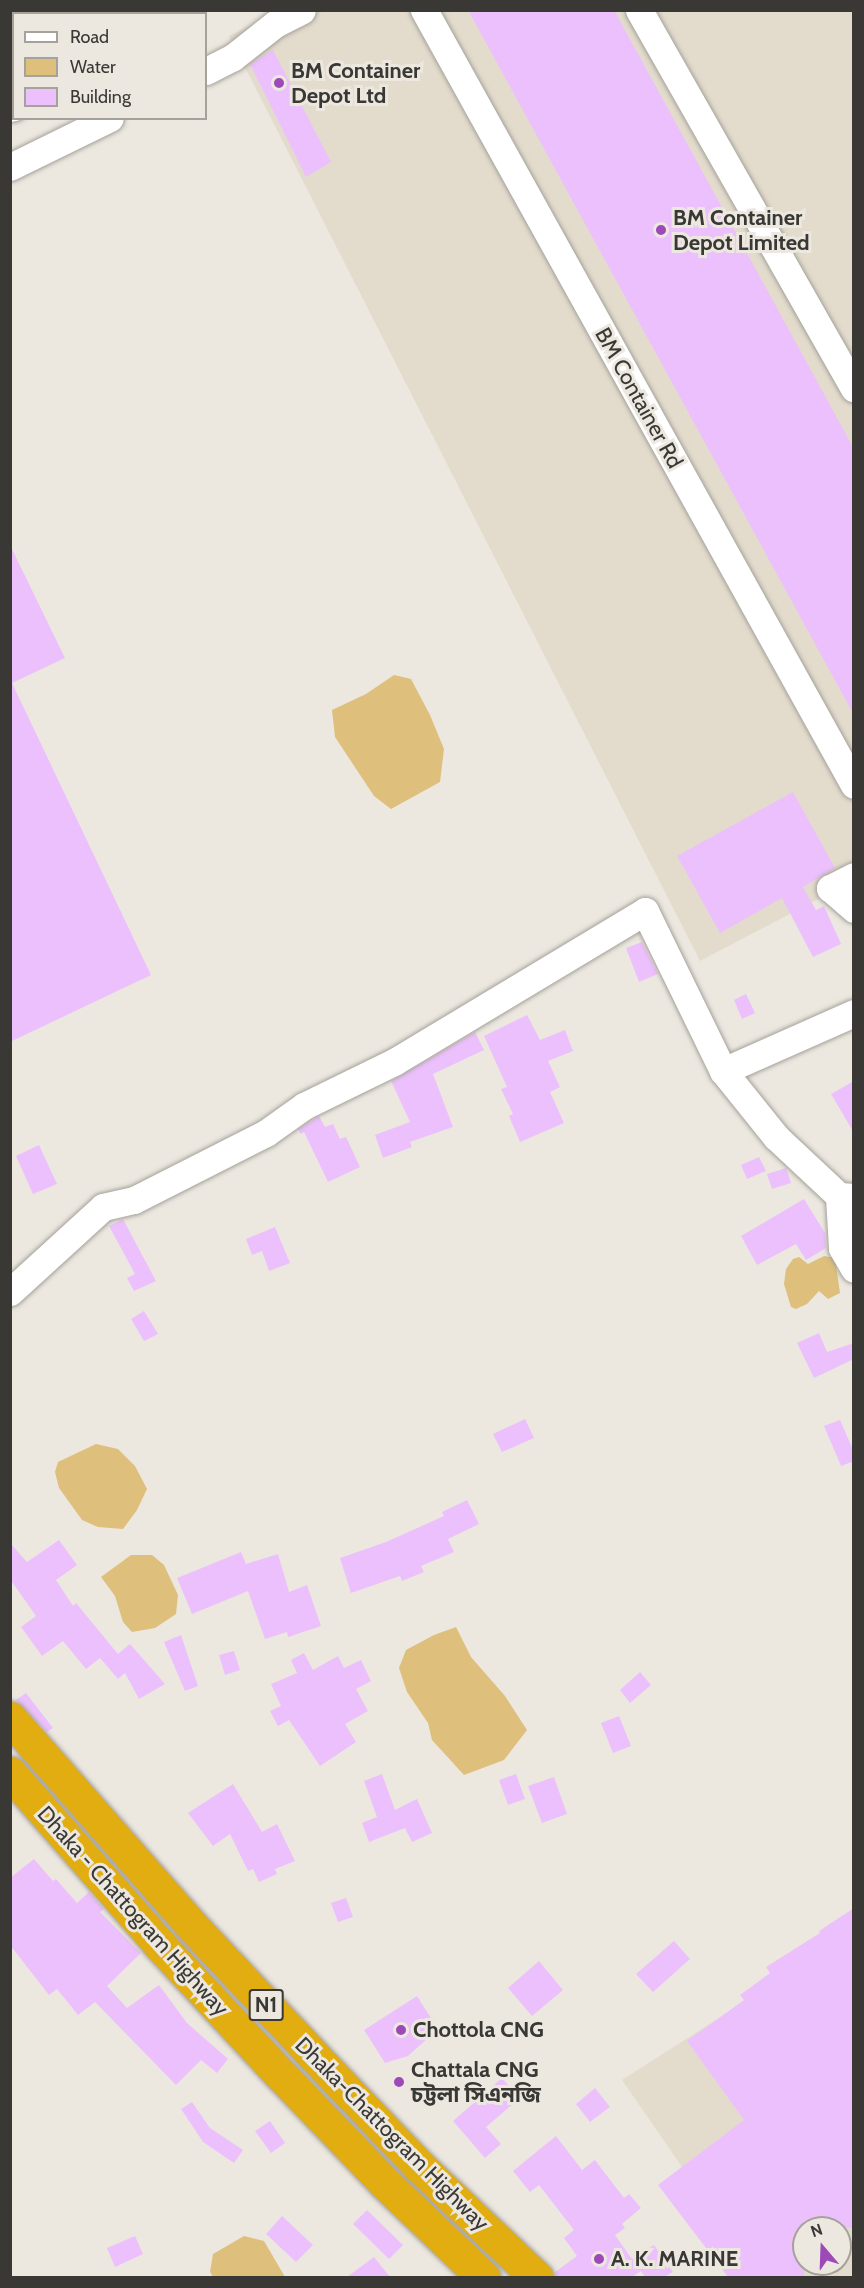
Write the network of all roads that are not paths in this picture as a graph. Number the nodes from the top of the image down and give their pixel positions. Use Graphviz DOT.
graph roads {
  1 [pos="302,10"];
  2 [pos="424,10"];
  3 [pos="639,10"];
  4 [pos="207,70"];
  5 [pos="106,120"];
  6 [pos="10,167"];
  7 [pos="854,388"];
  8 [pos="854,785"];
  9 [pos="854,876"];
  10 [pos="854,909"];
  11 [pos="854,1013"];
  12 [pos="723,1071"];
  13 [pos="846,1197"];
  14 [pos="854,1269"];
  15 [pos="10,1292"];
  16 [pos="10,1718"];
  17 [pos="10,1773"];
  18 [pos="484,2277"];
  19 [pos="537,2277"];
  1 -- 4 [label="street"];
  2 -- 8 [label="street, BM Container Rd"];
  3 -- 7 [label="street"];
  5 -- 6 [label="street"];
  9 -- 10 [label="street"];
  11 -- 12 [label="street"];
  12 -- 13 [label="street"];
  12 -- 15 [label="street"];
  13 -- 14 [label="street"];
  16 -- 19 [label="highway, Dhaka-Chattogram Highway / N1"];
  17 -- 18 [label="highway, Dhaka - Chattogram Highway / N1"];
}
